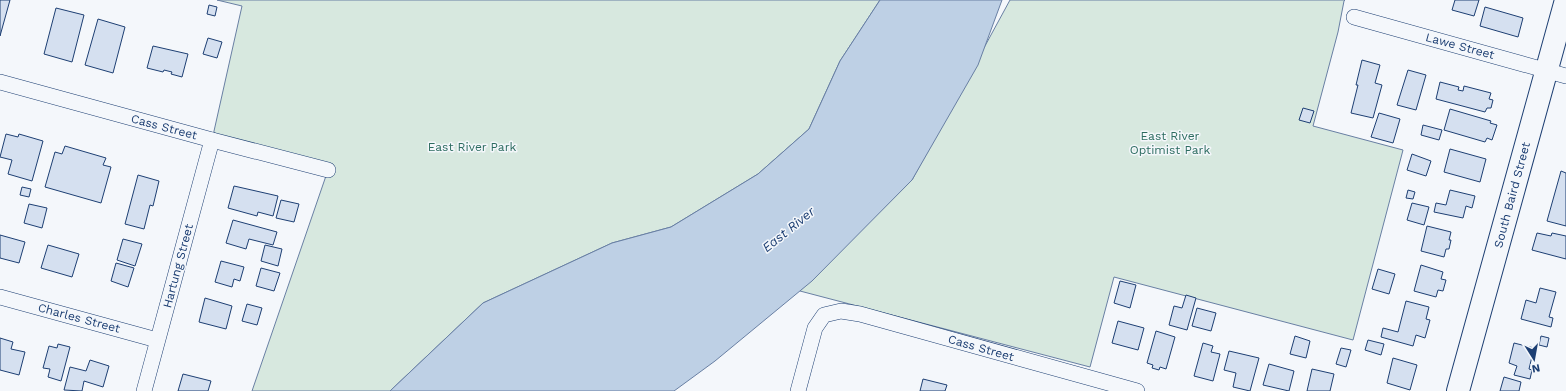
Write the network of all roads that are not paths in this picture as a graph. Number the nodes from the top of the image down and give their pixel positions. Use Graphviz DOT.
graph roads {
  1 [pos="1566,0"];
  2 [pos="1354,17"];
  3 [pos="1556,73"];
  4 [pos="0,82"];
  5 [pos="212,140"];
  6 [pos="328,170"];
  7 [pos="0,297"];
  8 [pos="157,340"];
  9 [pos="144,391"];
  10 [pos="798,391"];
  11 [pos="1137,391"];
  12 [pos="1458,391"];
  1 -- 3 [label="street, South Baird Street"];
  2 -- 3 [label="street, Lawe Street"];
  3 -- 12 [label="street, South Baird Street"];
  4 -- 5 [label="street, Cass Street"];
  5 -- 6 [label="street, Cass Street"];
  5 -- 8 [label="street, Hartung Street"];
  7 -- 8 [label="street, Charles Street"];
  8 -- 9 [label="street, Hartung Street"];
  10 -- 11 [label="street, Cass Street"];
}
